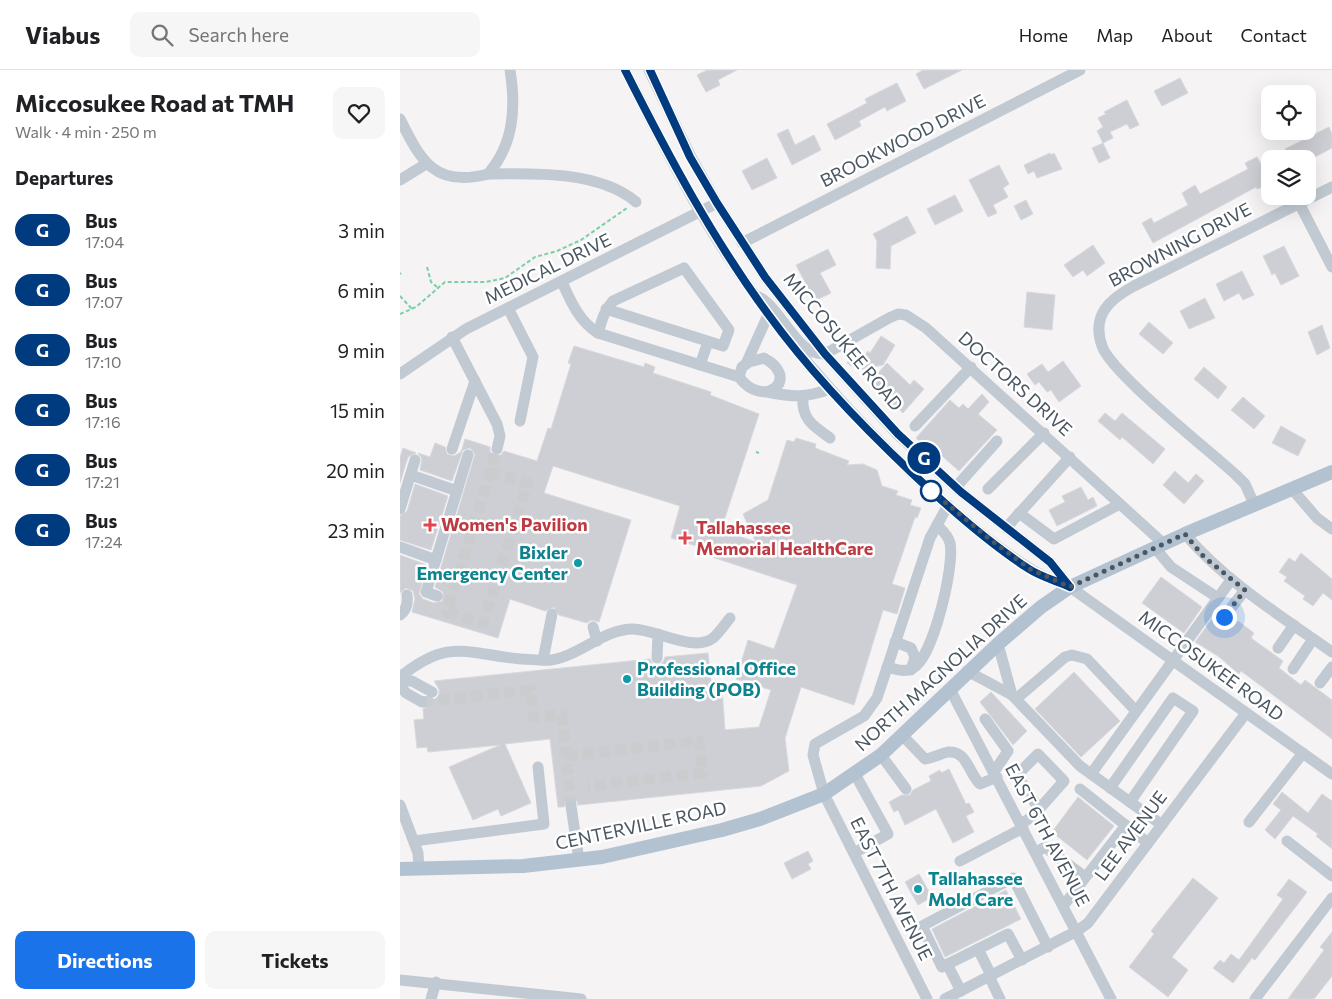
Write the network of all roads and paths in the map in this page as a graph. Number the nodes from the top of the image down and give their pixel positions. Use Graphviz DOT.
graph roads {
  1 [pos="510,70"];
  2 [pos="626,70"];
  3 [pos="650,70"];
  4 [pos="1080,70"];
  5 [pos="400,119"];
  6 [pos="426,164"];
  7 [pos="488,174"];
  8 [pos="400,180"];
  9 [pos="1332,187"];
  10 [pos="1316,195"];
  11 [pos="636,202"];
  12 [pos="717,203"];
  13 [pos="1295,205"];
  14 [pos="1300,205"];
  15 [pos="700,212"];
  16 [pos="742,242"];
  17 [pos="1332,266"];
  18 [pos="427,267"];
  19 [pos="562,282"];
  20 [pos="438,287"];
  21 [pos="754,294"];
  22 [pos="400,296"];
  23 [pos="508,308"];
  24 [pos="412,309"];
  25 [pos="609,310"];
  26 [pos="400,314"];
  27 [pos="768,315"];
  28 [pos="601,334"];
  29 [pos="452,337"];
  30 [pos="705,340"];
  31 [pos="825,354"];
  32 [pos="697,364"];
  33 [pos="746,364"];
  34 [pos="971,367"];
  35 [pos="400,374"];
  36 [pos="739,377"];
  37 [pos="475,381"];
  38 [pos="830,389"];
  39 [pos="768,392"];
  40 [pos="803,396"];
  41 [pos="520,421"];
  42 [pos="915,426"];
  43 [pos="1044,433"];
  44 [pos="830,438"];
  45 [pos="997,441"];
  46 [pos="452,449"];
  47 [pos="497,449"];
  48 [pos="468,454"];
  49 [pos="1070,457"];
  50 [pos="415,460"];
  51 [pos="1332,472"];
  52 [pos="410,475"];
  53 [pos="956,487"];
  54 [pos="1292,488"];
  55 [pos="988,489"];
  56 [pos="457,491"];
  57 [pos="1120,504"];
  58 [pos="1254,504"];
  59 [pos="948,505"];
  60 [pos="400,509"];
  61 [pos="1019,513"];
  62 [pos="937,525"];
  63 [pos="1006,528"];
  64 [pos="1332,529"];
  65 [pos="1185,534"];
  66 [pos="1159,546"];
  67 [pos="400,548"];
  68 [pos="436,560"];
  69 [pos="1231,580"];
  70 [pos="1070,587"];
  71 [pos="1245,590"];
  72 [pos="437,596"];
  73 [pos="1218,598"];
  74 [pos="400,604"];
  75 [pos="552,614"];
  76 [pos="400,615"];
  77 [pos="1224,617"];
  78 [pos="730,618"];
  79 [pos="1294,625"];
  80 [pos="593,626"];
  81 [pos="658,634"];
  82 [pos="1313,638"];
  83 [pos="597,641"];
  84 [pos="895,642"];
  85 [pos="998,644"];
  86 [pos="1278,648"];
  87 [pos="1332,652"];
  88 [pos="657,658"];
  89 [pos="1173,659"];
  90 [pos="543,660"];
  91 [pos="887,667"];
  92 [pos="1332,667"];
  93 [pos="1292,669"];
  94 [pos="911,670"];
  95 [pos="967,671"];
  96 [pos="400,679"];
  97 [pos="1320,683"];
  98 [pos="400,686"];
  99 [pos="950,689"];
  100 [pos="432,692"];
  101 [pos="1014,697"];
  102 [pos="422,702"];
  103 [pos="1136,712"];
  104 [pos="1246,713"];
  105 [pos="985,719"];
  106 [pos="902,736"];
  107 [pos="1302,753"];
  108 [pos="881,755"];
  109 [pos="538,767"];
  110 [pos="855,774"];
  111 [pos="995,774"];
  112 [pos="1091,774"];
  113 [pos="1332,774"];
  114 [pos="1110,788"];
  115 [pos="906,789"];
  116 [pos="1080,789"];
  117 [pos="824,794"];
  118 [pos="1130,802"];
  119 [pos="572,806"];
  120 [pos="1039,809"];
  121 [pos="401,811"];
  122 [pos="1249,822"];
  123 [pos="1126,825"];
  124 [pos="1162,825"];
  125 [pos="1022,826"];
  126 [pos="414,841"];
  127 [pos="1287,841"];
  128 [pos="1148,843"];
  129 [pos="1036,852"];
  130 [pos="854,853"];
  131 [pos="579,860"];
  132 [pos="960,861"];
  133 [pos="400,869"];
  134 [pos="419,869"];
  135 [pos="1332,876"];
  136 [pos="1085,877"];
  137 [pos="1332,898"];
  138 [pos="1064,905"];
  139 [pos="1077,932"];
  140 [pos="1048,946"];
  141 [pos="978,949"];
  142 [pos="1022,960"];
  143 [pos="947,964"];
  144 [pos="990,976"];
  145 [pos="400,980"];
  146 [pos="436,982"];
  147 [pos="961,990"];
  148 [pos="431,999"];
  149 [pos="581,999"];
  150 [pos="927,999"];
  151 [pos="945,999"];
  152 [pos="1000,999"];
  153 [pos="1111,999"];
  154 [pos="1255,999"];
  1 -- 7 [label="street"];
  2 -- 15 [label="street, MICCOSUKEE ROAD"];
  3 -- 12 [label="street, MICCOSUKEE ROAD"];
  4 -- 16 [label="street, BROOKWOOD DRIVE"];
  5 -- 6 [label="street"];
  6 -- 7 [label="street"];
  6 -- 8 [label="street"];
  7 -- 11 [label="street"];
  9 -- 10 [label="street, BROWNING DRIVE"];
  11 -- 20 [label="path"];
  12 -- 15 [label="street, MEDICAL DRIVE"];
  12 -- 16 [label="street, MICCOSUKEE ROAD"];
  13 -- 58 [label="street, BROWNING DRIVE"];
  14 -- 17 [label="street"];
  15 -- 19 [label="street, MEDICAL DRIVE"];
  15 -- 21 [label="street, MICCOSUKEE ROAD"];
  16 -- 31 [label="street, MICCOSUKEE ROAD"];
  18 -- 20 [label="path"];
  19 -- 23 [label="street, MEDICAL DRIVE"];
  19 -- 28 [label="street"];
  20 -- 24 [label="path"];
  21 -- 27 [label="street, MICCOSUKEE ROAD"];
  21 -- 31 [label="street"];
  22 -- 24 [label="path"];
  23 -- 29 [label="street, MEDICAL DRIVE"];
  23 -- 41 [label="street"];
  24 -- 26 [label="path"];
  25 -- 28 [label="street"];
  25 -- 30 [label="street"];
  25 -- 30 [label="street"];
  27 -- 33 [label="street"];
  27 -- 38 [label="street, MICCOSUKEE ROAD"];
  28 -- 32 [label="street"];
  29 -- 35 [label="street, MEDICAL DRIVE"];
  29 -- 37 [label="street"];
  30 -- 32 [label="street"];
  31 -- 34 [label="street, DOCTORS DRIVE"];
  31 -- 53 [label="street, MICCOSUKEE ROAD"];
  32 -- 36 [label="street"];
  33 -- 36 [label="street"];
  33 -- 39 [label="street"];
  34 -- 42 [label="street"];
  34 -- 43 [label="street, DOCTORS DRIVE"];
  36 -- 39 [label="street"];
  37 -- 46 [label="street"];
  37 -- 47 [label="street"];
  38 -- 40 [label="street"];
  38 -- 59 [label="street, MICCOSUKEE ROAD"];
  39 -- 40 [label="street"];
  40 -- 44 [label="street"];
  43 -- 49 [label="street, DOCTORS DRIVE"];
  43 -- 55 [label="street"];
  45 -- 53 [label="street"];
  48 -- 56 [label="street"];
  49 -- 57 [label="street, DOCTORS DRIVE"];
  49 -- 61 [label="street"];
  50 -- 52 [label="street"];
  51 -- 54 [label="main road, NORTH MAGNOLIA DRIVE"];
  52 -- 56 [label="street"];
  52 -- 60 [label="street"];
  53 -- 63 [label="street, MICCOSUKEE ROAD"];
  54 -- 58 [label="main road, NORTH MAGNOLIA DRIVE"];
  54 -- 64 [label="street"];
  56 -- 68 [label="street"];
  57 -- 61 [label="street"];
  57 -- 66 [label="street, DOCTORS DRIVE"];
  58 -- 65 [label="main road, NORTH MAGNOLIA DRIVE"];
  59 -- 62 [label="street, EAST 7TH AVENUE"];
  59 -- 70 [label="street, MICCOSUKEE ROAD"];
  61 -- 63 [label="street"];
  62 -- 84 [label="street, EAST 7TH AVENUE"];
  62 -- 94 [label="street"];
  63 -- 70 [label="street, MICCOSUKEE ROAD"];
  65 -- 66 [label="main road, NORTH MAGNOLIA DRIVE"];
  65 -- 69 [label="street"];
  66 -- 70 [label="main road, NORTH MAGNOLIA DRIVE"];
  66 -- 73 [label="street, DOCTORS DRIVE"];
  67 -- 68 [label="street"];
  68 -- 72 [label="street"];
  69 -- 71 [label="street"];
  69 -- 73 [label="street"];
  70 -- 85 [label="main road, NORTH MAGNOLIA DRIVE"];
  70 -- 89 [label="street, MICCOSUKEE ROAD"];
  71 -- 77 [label="street"];
  71 -- 79 [label="street"];
  73 -- 89 [label="street"];
  74 -- 76 [label="street"];
  75 -- 90 [label="street"];
  78 -- 81 [label="street"];
  79 -- 82 [label="street"];
  79 -- 86 [label="street"];
  80 -- 83 [label="street"];
  81 -- 83 [label="street"];
  81 -- 88 [label="street"];
  82 -- 87 [label="street"];
  82 -- 93 [label="street"];
  83 -- 90 [label="street"];
  84 -- 91 [label="street, EAST 7TH AVENUE"];
  84 -- 94 [label="street"];
  85 -- 95 [label="main road, NORTH MAGNOLIA DRIVE"];
  85 -- 101 [label="street"];
  89 -- 103 [label="street"];
  89 -- 104 [label="street, MICCOSUKEE ROAD"];
  90 -- 96 [label="street"];
  91 -- 94 [label="street"];
  91 -- 117 [label="street, EAST 7TH AVENUE"];
  92 -- 97 [label="street"];
  95 -- 99 [label="main road, NORTH MAGNOLIA DRIVE"];
  95 -- 101 [label="street"];
  96 -- 100 [label="street"];
  98 -- 102 [label="street"];
  99 -- 106 [label="main road, NORTH MAGNOLIA DRIVE"];
  99 -- 111 [label="street, EAST 6TH AVENUE"];
  101 -- 103 [label="street"];
  101 -- 112 [label="street"];
  103 -- 112 [label="street"];
  104 -- 107 [label="street, MICCOSUKEE ROAD"];
  104 -- 124 [label="street, LEE AVENUE"];
  105 -- 111 [label="street"];
  106 -- 108 [label="main road, NORTH MAGNOLIA DRIVE"];
  106 -- 111 [label="street"];
  107 -- 113 [label="street, MICCOSUKEE ROAD"];
  107 -- 122 [label="street"];
  108 -- 110 [label="main road, NORTH MAGNOLIA DRIVE"];
  108 -- 115 [label="street"];
  109 -- 126 [label="street"];
  110 -- 117 [label="main road, NORTH MAGNOLIA DRIVE"];
  110 -- 130 [label="street"];
  111 -- 125 [label="street, EAST 6TH AVENUE"];
  112 -- 114 [label="street"];
  114 -- 118 [label="street"];
  114 -- 118 [label="street"];
  116 -- 123 [label="street"];
  117 -- 130 [label="street, EAST 7TH AVENUE"];
  117 -- 131 [label="main road, CENTERVILLE ROAD"];
  118 -- 124 [label="street"];
  119 -- 131 [label="street"];
  120 -- 120 [label="street"];
  120 -- 125 [label="street"];
  121 -- 126 [label="street"];
  123 -- 128 [label="street"];
  123 -- 136 [label="street"];
  124 -- 128 [label="street, LEE AVENUE"];
  125 -- 129 [label="street, EAST 6TH AVENUE"];
  125 -- 132 [label="street"];
  126 -- 134 [label="street"];
  127 -- 135 [label="street"];
  128 -- 139 [label="street, LEE AVENUE"];
  129 -- 136 [label="street"];
  129 -- 138 [label="street, EAST 6TH AVENUE"];
  130 -- 150 [label="street, EAST 7TH AVENUE"];
  131 -- 134 [label="main road, CENTERVILLE ROAD"];
  133 -- 134 [label="main road, CENTERVILLE ROAD"];
  136 -- 138 [label="street"];
  137 -- 154 [label="street"];
  138 -- 139 [label="street, EAST 6TH AVENUE"];
  139 -- 140 [label="street, LEE AVENUE"];
  139 -- 153 [label="street, EAST 6TH AVENUE"];
  140 -- 142 [label="street, LEE AVENUE"];
  140 -- 143 [label="street"];
  141 -- 142 [label="street"];
  141 -- 143 [label="street"];
  141 -- 144 [label="street"];
  142 -- 144 [label="street, LEE AVENUE"];
  143 -- 147 [label="street"];
  144 -- 147 [label="street, LEE AVENUE"];
  144 -- 152 [label="street"];
  145 -- 146 [label="street"];
  146 -- 148 [label="street"];
  146 -- 149 [label="street"];
  147 -- 151 [label="street, LEE AVENUE"];
}
